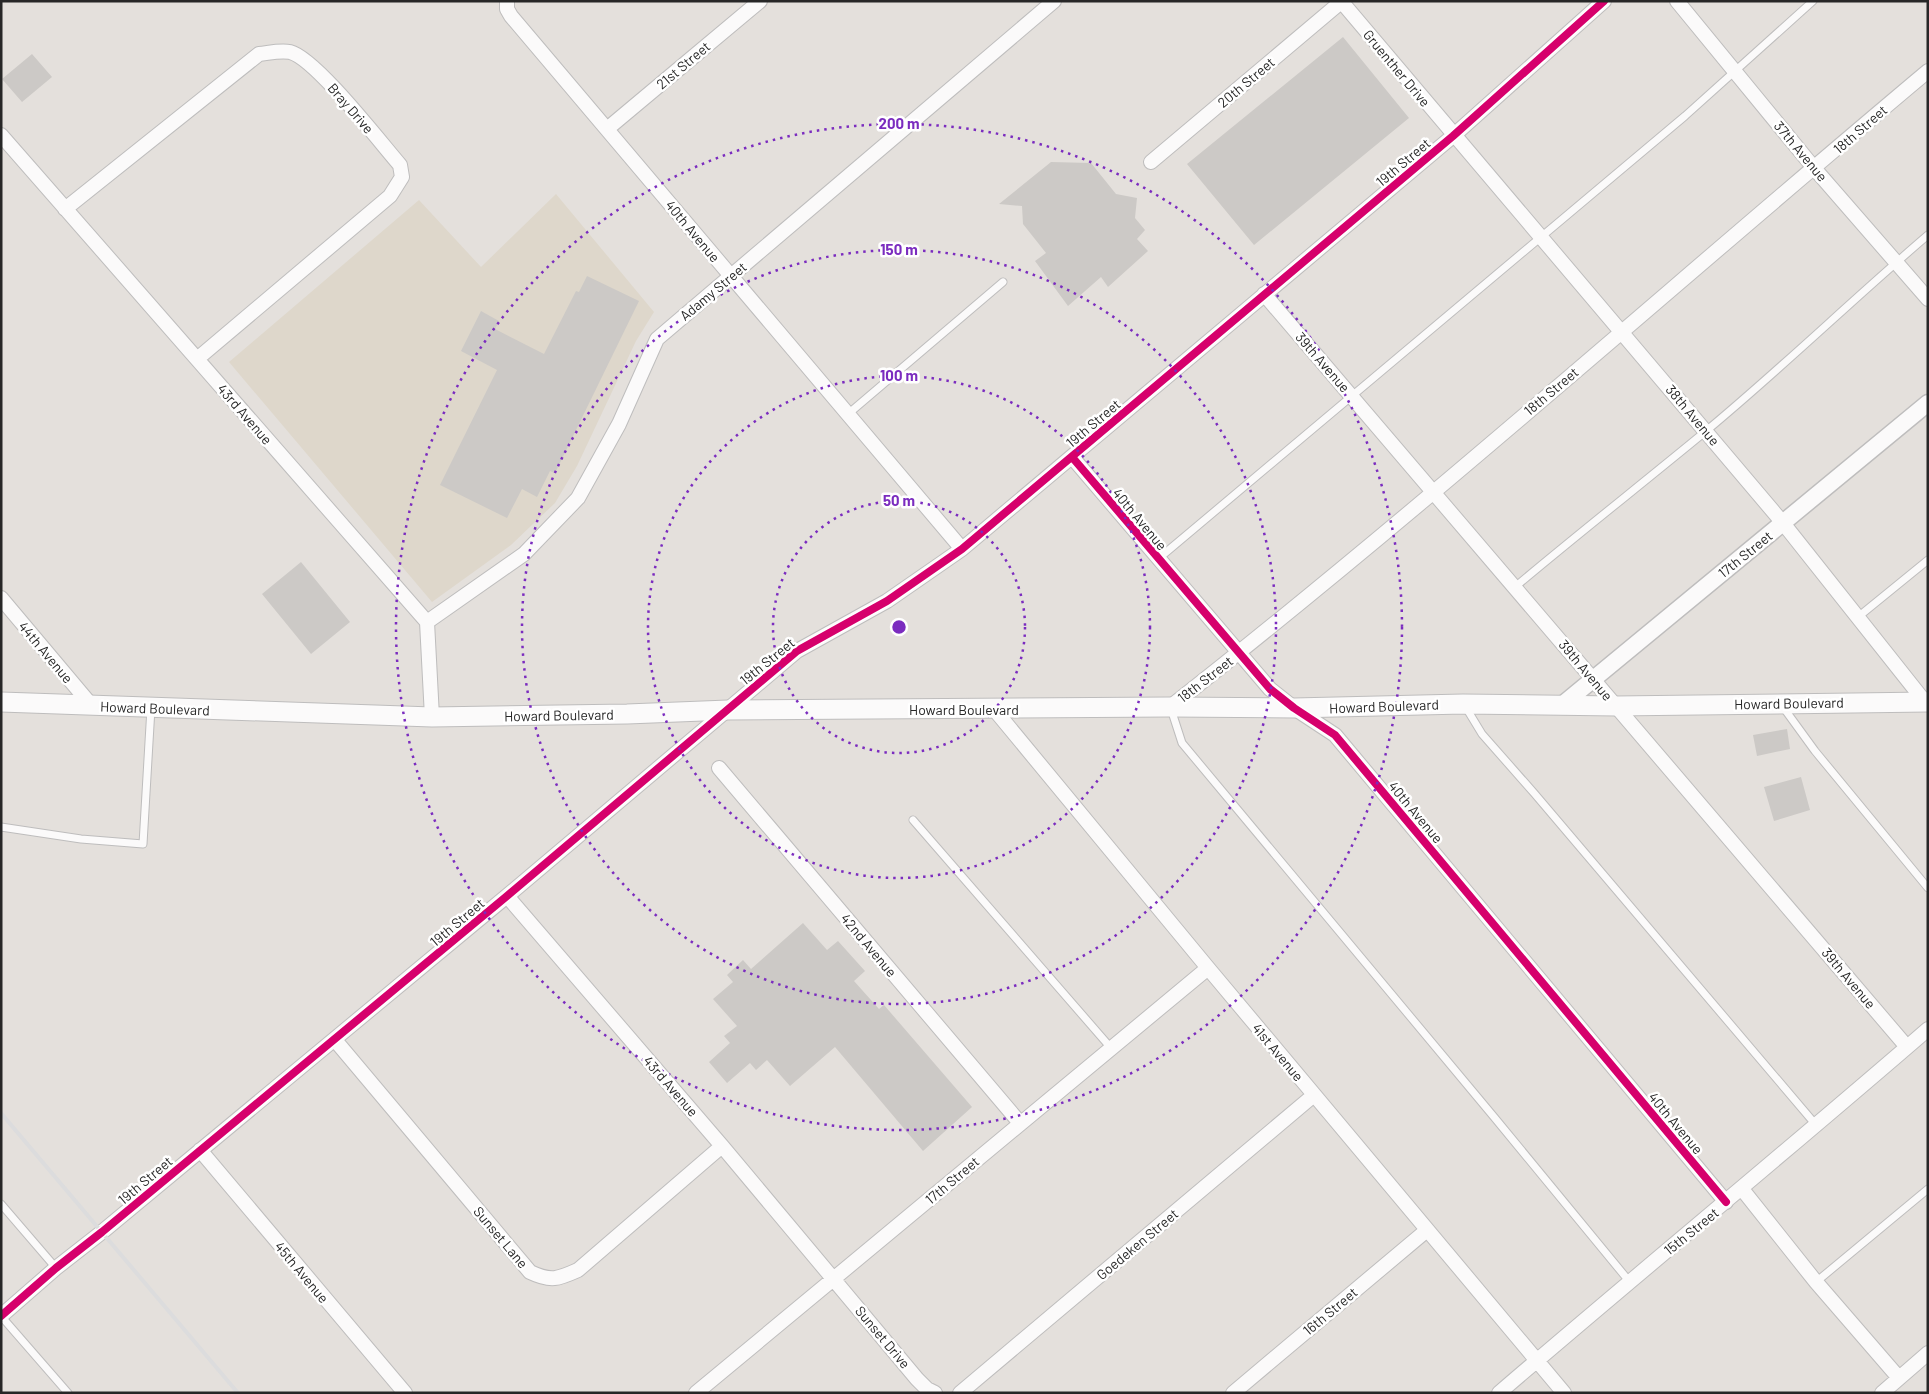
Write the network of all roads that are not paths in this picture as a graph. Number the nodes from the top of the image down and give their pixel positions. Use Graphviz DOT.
graph roads {
  1 [pos="507,1"];
  2 [pos="760,1"];
  3 [pos="1054,1"];
  4 [pos="1677,1"];
  5 [pos="1813,1"];
  6 [pos="1341,2"];
  7 [pos="1602,2"];
  8 [pos="1734,71"];
  9 [pos="1928,71"];
  10 [pos="607,129"];
  11 [pos="1,135"];
  12 [pos="1453,136"];
  13 [pos="1151,162"];
  14 [pos="1814,168"];
  15 [pos="65,209"];
  16 [pos="1928,235"];
  17 [pos="1540,236"];
  18 [pos="1896,262"];
  19 [pos="731,276"];
  20 [pos="1003,282"];
  21 [pos="1264,294"];
  22 [pos="1928,299"];
  23 [pos="1621,331"];
  24 [pos="197,359"];
  25 [pos="1353,397"];
  26 [pos="1928,403"];
  27 [pos="848,414"];
  28 [pos="1706,431"];
  29 [pos="1072,457"];
  30 [pos="1434,491"];
  31 [pos="1783,522"];
  32 [pos="962,550"];
  33 [pos="1158,560"];
  34 [pos="1928,560"];
  35 [pos="1515,587"];
  36 [pos="1,598"];
  37 [pos="1858,617"];
  38 [pos="427,622"];
  39 [pos="1238,653"];
  40 [pos="1593,679"];
  41 [pos="1,702"];
  42 [pos="1926,702"];
  43 [pos="1780,703"];
  44 [pos="1463,704"];
  45 [pos="1562,705"];
  46 [pos="91,706"];
  47 [pos="1616,706"];
  48 [pos="1170,707"];
  49 [pos="151,708"];
  50 [pos="994,708"];
  51 [pos="1294,708"];
  52 [pos="728,710"];
  53 [pos="432,717"];
  54 [pos="719,768"];
  55 [pos="913,820"];
  56 [pos="1,827"];
  57 [pos="1928,888"];
  58 [pos="507,896"];
  59 [pos="1208,968"];
  60 [pos="1928,1029"];
  61 [pos="335,1040"];
  62 [pos="1907,1047"];
  63 [pos="1111,1048"];
  64 [pos="1314,1095"];
  65 [pos="1020,1123"];
  66 [pos="1816,1125"];
  67 [pos="722,1146"];
  68 [pos="200,1150"];
  69 [pos="1742,1189"];
  70 [pos="1928,1189"];
  71 [pos="1726,1202"];
  72 [pos="1,1204"];
  73 [pos="1427,1230"];
  74 [pos="56,1268"];
  75 [pos="834,1278"];
  76 [pos="1629,1282"];
  77 [pos="1816,1282"];
  78 [pos="1,1316"];
  79 [pos="1928,1354"];
  80 [pos="1536,1361"];
  81 [pos="1892,1387"];
  82 [pos="68,1393"];
  83 [pos="405,1393"];
  84 [pos="696,1393"];
  85 [pos="935,1393"];
  86 [pos="960,1393"];
  87 [pos="1233,1393"];
  88 [pos="1499,1393"];
  89 [pos="1564,1393"];
  1 -- 10 [label="street, 40th Avenue"];
  2 -- 10 [label="street, 21st Street"];
  3 -- 19 [label="street, Adamy Street"];
  4 -- 8 [label="street, 37th Avenue"];
  5 -- 8 [label="lane"];
  6 -- 12 [label="street, Gruenther Drive"];
  6 -- 13 [label="street, 20th Street"];
  7 -- 12 [label="street, 19th Street"];
  8 -- 14 [label="street, 37th Avenue"];
  8 -- 17 [label="lane"];
  9 -- 14 [label="street, 18th Street"];
  10 -- 19 [label="street, 40th Avenue"];
  11 -- 15 [label="street, 43rd Avenue"];
  12 -- 17 [label="street, 38th Avenue"];
  12 -- 21 [label="street, 19th Street"];
  14 -- 18 [label="street, 37th Avenue"];
  14 -- 23 [label="street, 18th Street"];
  15 -- 24 [label="street, 43rd Avenue"];
  15 -- 24 [label="street, Bray Drive"];
  16 -- 18 [label="lane"];
  17 -- 23 [label="street, 38th Avenue"];
  17 -- 25 [label="lane"];
  18 -- 22 [label="street, 37th Avenue"];
  18 -- 28 [label="lane"];
  19 -- 27 [label="street, 40th Avenue"];
  19 -- 38 [label="street, Adamy Street"];
  20 -- 27 [label="lane"];
  21 -- 25 [label="street, 39th Avenue"];
  21 -- 29 [label="street, 19th Street"];
  23 -- 28 [label="street, 38th Avenue"];
  23 -- 30 [label="street, 18th Street"];
  24 -- 38 [label="street, 43rd Avenue"];
  25 -- 30 [label="street, 39th Avenue"];
  25 -- 33 [label="lane"];
  26 -- 31 [label="street, 17th Street"];
  27 -- 32 [label="street, 40th Avenue"];
  28 -- 31 [label="street, 38th Avenue"];
  28 -- 35 [label="lane"];
  29 -- 32 [label="street, 19th Street"];
  29 -- 33 [label="street, 40th Avenue"];
  30 -- 35 [label="street, 39th Avenue"];
  30 -- 39 [label="street, 18th Street"];
  31 -- 37 [label="street, 38th Avenue"];
  31 -- 40 [label="street, 17th Street"];
  32 -- 52 [label="street, 19th Street"];
  33 -- 39 [label="street, 40th Avenue"];
  34 -- 37 [label="lane"];
  35 -- 40 [label="street, 39th Avenue"];
  36 -- 46 [label="street, 44th Avenue"];
  37 -- 42 [label="street, 38th Avenue"];
  38 -- 53 [label="street"];
  39 -- 48 [label="street, 18th Street"];
  39 -- 51 [label="street, 40th Avenue"];
  40 -- 45 [label="street, 17th Street"];
  40 -- 47 [label="street, 39th Avenue"];
  41 -- 46 [label="main road, Howard Boulevard"];
  42 -- 43 [label="main road, Howard Boulevard"];
  43 -- 47 [label="main road, Howard Boulevard"];
  43 -- 57 [label="lane"];
  44 -- 45 [label="main road, Howard Boulevard"];
  44 -- 51 [label="main road, Howard Boulevard"];
  44 -- 66 [label="lane"];
  45 -- 47 [label="main road, Howard Boulevard"];
  46 -- 49 [label="main road, Howard Boulevard"];
  47 -- 62 [label="street, 39th Avenue"];
  48 -- 50 [label="main road, Howard Boulevard"];
  48 -- 51 [label="main road, Howard Boulevard"];
  48 -- 76 [label="lane"];
  49 -- 53 [label="main road, Howard Boulevard"];
  49 -- 56 [label="lane"];
  50 -- 52 [label="main road, Howard Boulevard"];
  50 -- 59 [label="street, 41st Avenue"];
  51 -- 71 [label="street, 40th Avenue"];
  52 -- 53 [label="main road, Howard Boulevard"];
  52 -- 58 [label="street, 19th Street"];
  54 -- 65 [label="street, 42nd Avenue"];
  55 -- 63 [label="lane"];
  58 -- 61 [label="street, 19th Street"];
  58 -- 67 [label="street, 43rd Avenue"];
  59 -- 63 [label="street, 17th Street"];
  59 -- 64 [label="street, 41st Avenue"];
  60 -- 62 [label="street, 15th Street"];
  61 -- 67 [label="street, Sunset Lane"];
  61 -- 68 [label="street, 19th Street"];
  62 -- 66 [label="street, 15th Street"];
  63 -- 65 [label="street, 17th Street"];
  64 -- 73 [label="street, 41st Avenue"];
  64 -- 86 [label="street, Goedeken Street"];
  65 -- 75 [label="street, 17th Street"];
  66 -- 69 [label="street, 15th Street"];
  67 -- 75 [label="street, 43rd Avenue"];
  68 -- 74 [label="street, 19th Street"];
  68 -- 83 [label="street, 45th Avenue"];
  69 -- 71 [label="street, 15th Street"];
  69 -- 77 [label="street"];
  70 -- 77 [label="lane"];
  71 -- 76 [label="street, 15th Street"];
  72 -- 74 [label="lane"];
  73 -- 80 [label="street, 41st Avenue"];
  73 -- 87 [label="street, 16th Street"];
  74 -- 78 [label="street, 19th Street"];
  75 -- 84 [label="street, 17th Street"];
  75 -- 85 [label="street, Sunset Drive"];
  76 -- 80 [label="street, 15th Street"];
  77 -- 81 [label="street"];
  78 -- 82 [label="lane"];
  79 -- 81 [label="street"];
  80 -- 88 [label="street, 15th Street"];
  80 -- 89 [label="street, 41st Avenue"];
}
